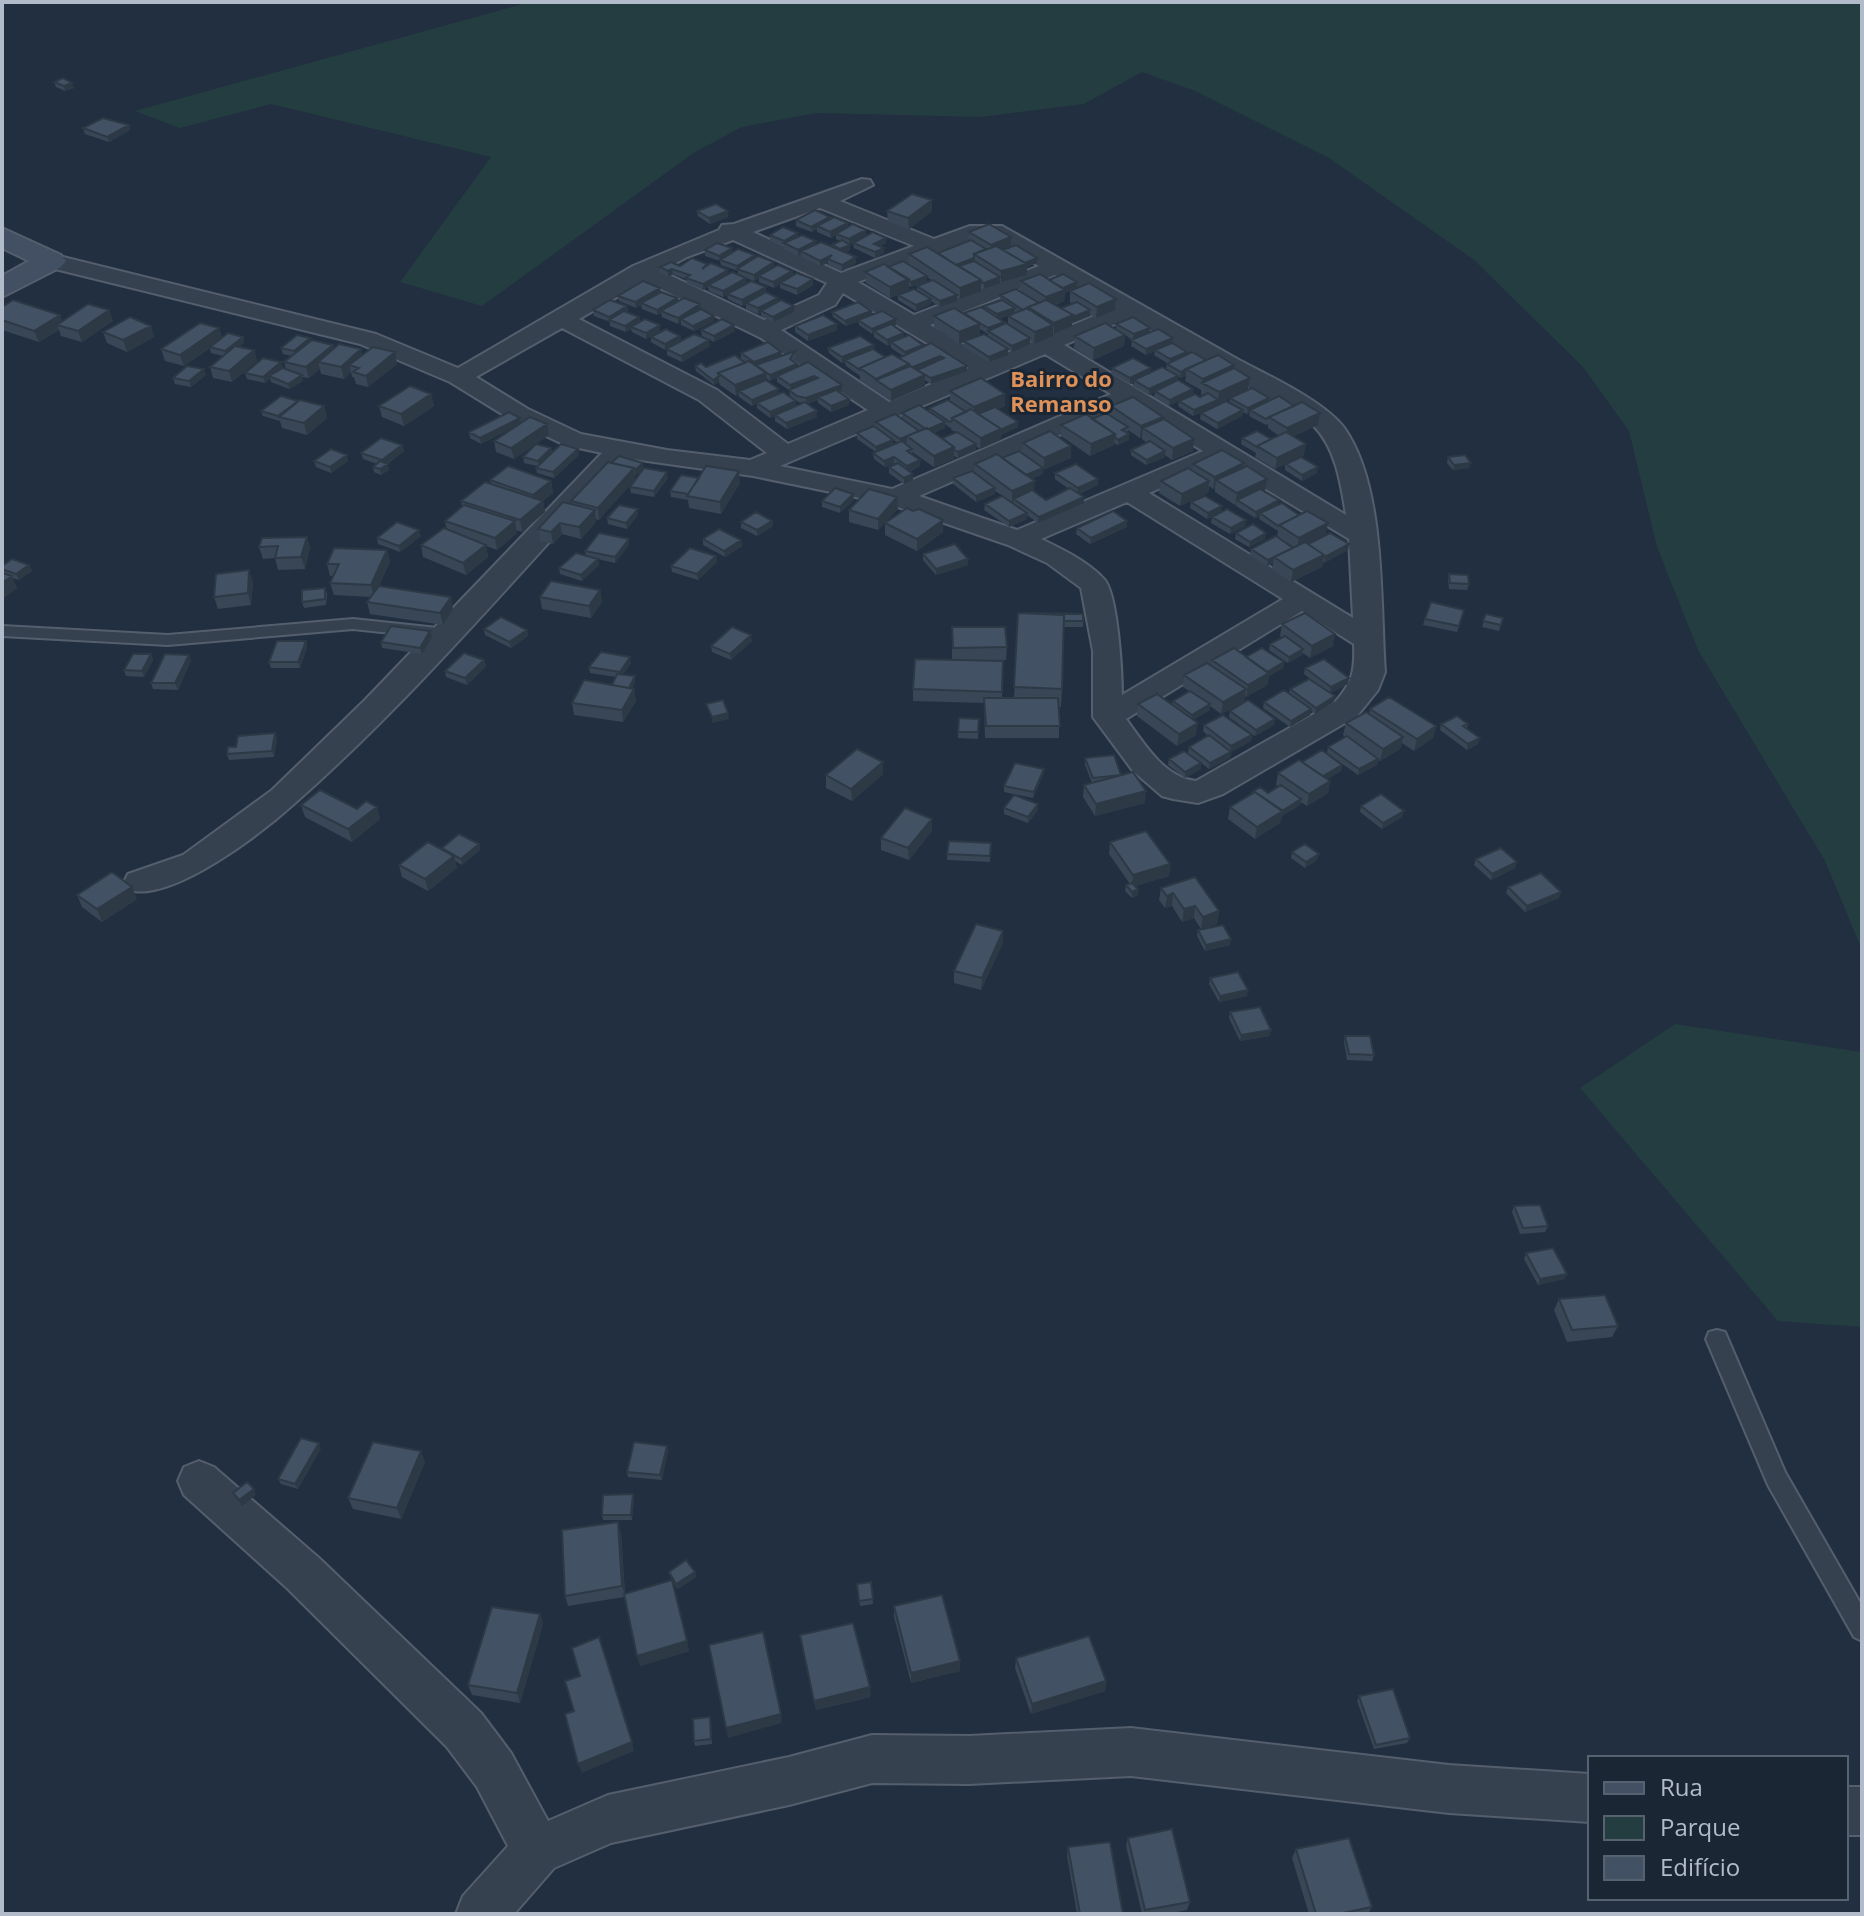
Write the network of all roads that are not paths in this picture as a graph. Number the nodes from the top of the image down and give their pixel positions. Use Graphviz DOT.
graph roads {
  1 [pos="862,185"];
  2 [pos="817,199"];
  3 [pos="730,230"];
  4 [pos="2,237"];
  5 [pos="933,246"];
  6 [pos="51,261"];
  7 [pos="1058,266"];
  8 [pos="641,271"];
  9 [pos="840,281"];
  10 [pos="2,288"];
  11 [pos="1130,309"];
  12 [pos="560,318"];
  13 [pos="914,323"];
  14 [pos="766,328"];
  15 [pos="1047,345"];
  16 [pos="990,370"];
  17 [pos="459,377"];
  18 [pos="1128,396"];
  19 [pos="888,413"];
  20 [pos="620,449"];
  21 [pos="1222,452"];
  22 [pos="783,453"];
  23 [pos="753,468"];
  24 [pos="1128,491"];
  25 [pos="895,497"];
  26 [pos="1362,536"];
  27 [pos="1018,539"];
  28 [pos="1301,600"];
  29 [pos="2,631"];
  30 [pos="445,634"];
  31 [pos="1368,640"];
  32 [pos="1108,717"];
  33 [pos="140,882"];
  34 [pos="1717,1339"];
  35 [pos="199,1481"];
  36 [pos="1862,1629"];
  37 [pos="1588,1798"];
  38 [pos="537,1851"];
  39 [pos="481,1914"];
  1 -- 2 [label="street"];
  2 -- 3 [label="street"];
  2 -- 5 [label="street"];
  3 -- 8 [label="street"];
  3 -- 9 [label="street"];
  4 -- 6 [label="street"];
  5 -- 7 [label="street"];
  5 -- 9 [label="street"];
  6 -- 10 [label="street"];
  6 -- 17 [label="street"];
  7 -- 11 [label="street"];
  7 -- 13 [label="street"];
  8 -- 12 [label="street"];
  8 -- 14 [label="street"];
  9 -- 13 [label="street"];
  9 -- 14 [label="street"];
  11 -- 15 [label="street"];
  11 -- 26 [label="street"];
  12 -- 17 [label="street"];
  12 -- 22 [label="street"];
  13 -- 16 [label="street"];
  14 -- 19 [label="street"];
  15 -- 16 [label="street"];
  15 -- 18 [label="street"];
  16 -- 19 [label="street"];
  17 -- 20 [label="street"];
  18 -- 21 [label="street"];
  18 -- 25 [label="street"];
  19 -- 22 [label="street"];
  20 -- 23 [label="street"];
  20 -- 30 [label="street"];
  21 -- 24 [label="street"];
  21 -- 26 [label="street"];
  22 -- 23 [label="street"];
  23 -- 25 [label="street"];
  24 -- 27 [label="street"];
  24 -- 28 [label="street"];
  25 -- 27 [label="street"];
  26 -- 31 [label="street"];
  27 -- 32 [label="street"];
  28 -- 31 [label="street"];
  28 -- 32 [label="street"];
  29 -- 30 [label="lane"];
  30 -- 33 [label="street"];
  31 -- 32 [label="street"];
  34 -- 36 [label="lane"];
  35 -- 38 [label="street"];
  37 -- 38 [label="street"];
  38 -- 39 [label="street"];
}
